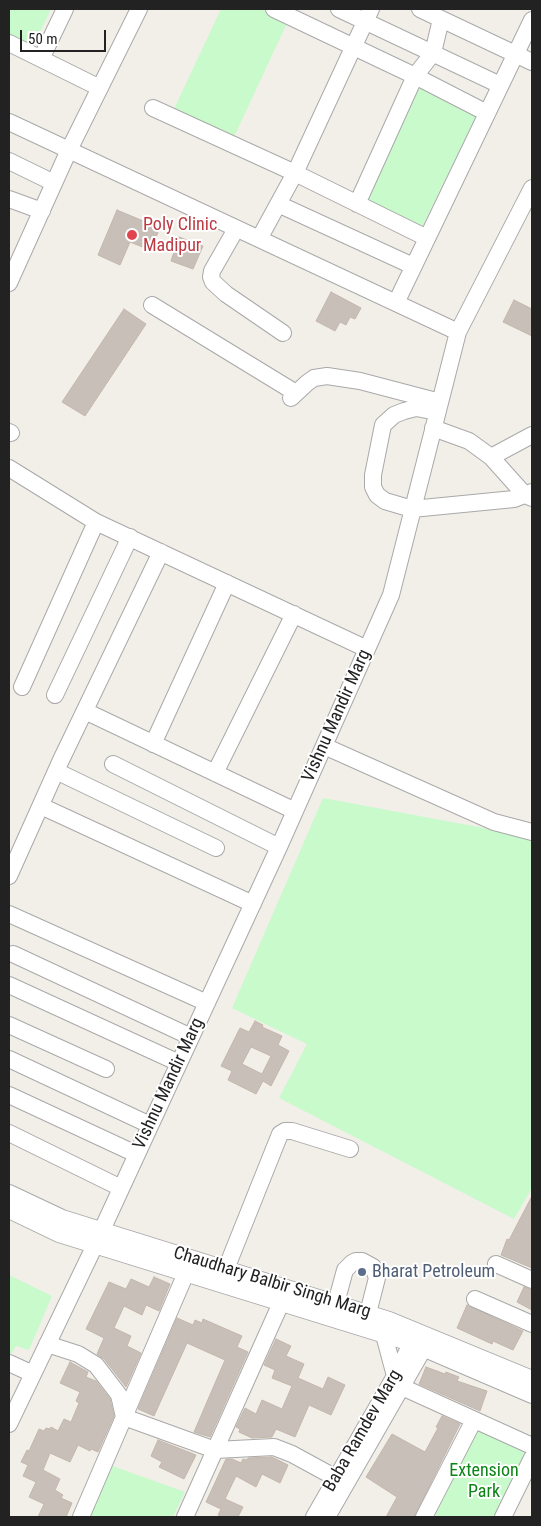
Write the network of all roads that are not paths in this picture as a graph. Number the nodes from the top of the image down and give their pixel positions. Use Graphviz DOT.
graph roads {
  1 [pos="66,9"];
  2 [pos="139,9"];
  3 [pos="274,9"];
  4 [pos="339,9"];
  5 [pos="420,9"];
  6 [pos="368,15"];
  7 [pos="441,19"];
  8 [pos="532,20"];
  9 [pos="9,43"];
  10 [pos="353,46"];
  11 [pos="433,53"];
  12 [pos="515,54"];
  13 [pos="41,59"];
  14 [pos="532,62"];
  15 [pos="415,76"];
  16 [pos="500,85"];
  17 [pos="100,88"];
  18 [pos="153,108"];
  19 [pos="487,113"];
  20 [pos="9,122"];
  21 [pos="69,150"];
  22 [pos="9,161"];
  23 [pos="295,173"];
  24 [pos="54,183"];
  25 [pos="532,188"];
  26 [pos="9,199"];
  27 [pos="278,204"];
  28 [pos="357,204"];
  29 [pos="42,211"];
  30 [pos="236,229"];
  31 [pos="427,238"];
  32 [pos="258,239"];
  33 [pos="413,266"];
  34 [pos="9,283"];
  35 [pos="396,303"];
  36 [pos="152,305"];
  37 [pos="458,332"];
  38 [pos="283,333"];
  39 [pos="436,414"];
  40 [pos="532,435"];
  41 [pos="491,457"];
  42 [pos="9,468"];
  43 [pos="530,495"];
  44 [pos="412,508"];
  45 [pos="96,522"];
  46 [pos="130,537"];
  47 [pos="161,552"];
  48 [pos="226,583"];
  49 [pos="294,614"];
  50 [pos="367,649"];
  51 [pos="22,687"];
  52 [pos="55,695"];
  53 [pos="85,711"];
  54 [pos="152,744"];
  55 [pos="324,746"];
  56 [pos="113,764"];
  57 [pos="56,771"];
  58 [pos="215,773"];
  59 [pos="40,806"];
  60 [pos="295,811"];
  61 [pos="532,832"];
  62 [pos="279,847"];
  63 [pos="216,848"];
  64 [pos="9,876"];
  65 [pos="253,904"];
  66 [pos="9,914"];
  67 [pos="13,954"];
  68 [pos="9,985"];
  69 [pos="207,1003"];
  70 [pos="9,1025"];
  71 [pos="191,1037"];
  72 [pos="9,1059"];
  73 [pos="179,1063"];
  74 [pos="106,1068"];
  75 [pos="9,1095"];
  76 [pos="150,1125"];
  77 [pos="9,1134"];
  78 [pos="350,1149"];
  79 [pos="136,1154"];
  80 [pos="121,1188"];
  81 [pos="9,1193"];
  82 [pos="9,1210"];
  83 [pos="98,1238"];
  84 [pos="496,1264"];
  85 [pos="226,1269"];
  86 [pos="186,1274"];
  87 [pos="532,1280"];
  88 [pos="475,1298"];
  89 [pos="281,1303"];
  90 [pos="336,1303"];
  91 [pos="368,1313"];
  92 [pos="532,1324"];
  93 [pos="384,1335"];
  94 [pos="421,1340"];
  95 [pos="47,1344"];
  96 [pos="9,1363"];
  97 [pos="33,1374"];
  98 [pos="532,1379"];
  99 [pos="398,1381"];
  100 [pos="532,1394"];
  101 [pos="14,1400"];
  102 [pos="124,1417"];
  103 [pos="474,1420"];
  104 [pos="9,1424"];
  105 [pos="532,1446"];
  106 [pos="215,1450"];
  107 [pos="532,1458"];
  108 [pos="336,1478"];
  109 [pos="81,1517"];
  110 [pos="185,1517"];
  111 [pos="314,1517"];
  112 [pos="327,1517"];
  113 [pos="426,1517"];
  114 [pos="504,1517"];
  1 -- 13 [label="street"];
  2 -- 17 [label="street"];
  3 -- 10 [label="street"];
  4 -- 6 [label="street"];
  5 -- 7 [label="street"];
  6 -- 10 [label="street"];
  6 -- 11 [label="street"];
  7 -- 11 [label="street"];
  7 -- 12 [label="street"];
  8 -- 12 [label="street"];
  9 -- 13 [label="street"];
  10 -- 15 [label="street"];
  10 -- 23 [label="street"];
  11 -- 15 [label="street"];
  11 -- 16 [label="street"];
  12 -- 14 [label="street"];
  12 -- 16 [label="street"];
  13 -- 17 [label="street"];
  15 -- 19 [label="street"];
  15 -- 28 [label="street"];
  16 -- 19 [label="street"];
  17 -- 21 [label="street"];
  18 -- 23 [label="street"];
  19 -- 31 [label="street"];
  20 -- 21 [label="street"];
  21 -- 24 [label="street"];
  21 -- 30 [label="street"];
  22 -- 24 [label="street"];
  23 -- 27 [label="street"];
  23 -- 28 [label="street"];
  24 -- 29 [label="street"];
  25 -- 37 [label="street, Vishnu Mandir Marg"];
  26 -- 29 [label="street"];
  27 -- 32 [label="street"];
  27 -- 33 [label="street"];
  28 -- 31 [label="street"];
  29 -- 34 [label="street"];
  30 -- 32 [label="street"];
  30 -- 38 [label="street"];
  31 -- 33 [label="street"];
  32 -- 35 [label="street"];
  33 -- 35 [label="street"];
  35 -- 37 [label="street"];
  36 -- 39 [label="street"];
  37 -- 39 [label="street, Vishnu Mandir Marg"];
  39 -- 41 [label="street"];
  39 -- 44 [label="street, Vishnu Mandir Marg"];
  39 -- 44 [label="street"];
  40 -- 41 [label="street"];
  41 -- 43 [label="street"];
  42 -- 45 [label="street"];
  43 -- 44 [label="street"];
  44 -- 50 [label="street, Vishnu Mandir Marg"];
  45 -- 46 [label="street"];
  45 -- 51 [label="street"];
  46 -- 47 [label="street"];
  46 -- 52 [label="street"];
  47 -- 48 [label="street"];
  47 -- 53 [label="street"];
  48 -- 49 [label="street"];
  48 -- 54 [label="street"];
  49 -- 50 [label="street"];
  49 -- 58 [label="street"];
  50 -- 55 [label="street, Vishnu Mandir Marg"];
  53 -- 54 [label="street"];
  53 -- 57 [label="street"];
  54 -- 58 [label="street"];
  55 -- 60 [label="street, Vishnu Mandir Marg"];
  55 -- 61 [label="street"];
  56 -- 62 [label="street"];
  57 -- 59 [label="street"];
  57 -- 63 [label="street"];
  58 -- 60 [label="street"];
  59 -- 64 [label="street"];
  59 -- 65 [label="street"];
  60 -- 62 [label="street, Vishnu Mandir Marg"];
  62 -- 65 [label="street, Vishnu Mandir Marg"];
  65 -- 69 [label="street, Vishnu Mandir Marg"];
  66 -- 69 [label="street"];
  67 -- 71 [label="street"];
  68 -- 73 [label="street"];
  69 -- 71 [label="street, Vishnu Mandir Marg"];
  70 -- 74 [label="street"];
  71 -- 73 [label="street, Vishnu Mandir Marg"];
  72 -- 76 [label="street"];
  73 -- 76 [label="street, Vishnu Mandir Marg"];
  75 -- 79 [label="street"];
  76 -- 79 [label="street, Vishnu Mandir Marg"];
  77 -- 80 [label="street"];
  78 -- 85 [label="street"];
  79 -- 80 [label="street, Vishnu Mandir Marg"];
  80 -- 83 [label="street, Vishnu Mandir Marg"];
  81 -- 83 [label="street, Chaudhary Balbir Singh Marg"];
  82 -- 83 [label="street, Chaudhary Balbir Singh Marg"];
  83 -- 85 [label="street, Chaudhary Balbir Singh Marg"];
  83 -- 86 [label="street, Chaudhary Balbir Singh Marg"];
  83 -- 95 [label="street, Vishnu Mandir Marg"];
  84 -- 87 [label="street"];
  85 -- 90 [label="street, Chaudhary Balbir Singh Marg"];
  86 -- 89 [label="street, Chaudhary Balbir Singh Marg"];
  86 -- 102 [label="street"];
  88 -- 92 [label="street"];
  89 -- 93 [label="street, Chaudhary Balbir Singh Marg"];
  89 -- 106 [label="street"];
  90 -- 91 [label="street, Chaudhary Balbir Singh Marg"];
  90 -- 91 [label="street"];
  91 -- 94 [label="street, Chaudhary Balbir Singh Marg"];
  93 -- 94 [label="street, Chaudhary Balbir Singh Marg"];
  93 -- 99 [label="street"];
  94 -- 98 [label="street, Chaudhary Balbir Singh Marg"];
  94 -- 99 [label="street, Baba Ramdev Marg"];
  94 -- 100 [label="street, Chaudhary Balbir Singh Marg"];
  95 -- 97 [label="street, Vishnu Mandir Marg"];
  95 -- 102 [label="street"];
  96 -- 97 [label="street"];
  97 -- 101 [label="street, Vishnu Mandir Marg"];
  99 -- 103 [label="street"];
  99 -- 108 [label="street, Baba Ramdev Marg"];
  99 -- 112 [label="street, Baba Ramdev Marg"];
  101 -- 104 [label="street, Vishnu Mandir Marg"];
  102 -- 106 [label="street"];
  102 -- 109 [label="street"];
  103 -- 105 [label="street"];
  103 -- 113 [label="street"];
  106 -- 108 [label="street"];
  106 -- 110 [label="street"];
  107 -- 114 [label="street"];
  108 -- 111 [label="street, Baba Ramdev Marg"];
}
